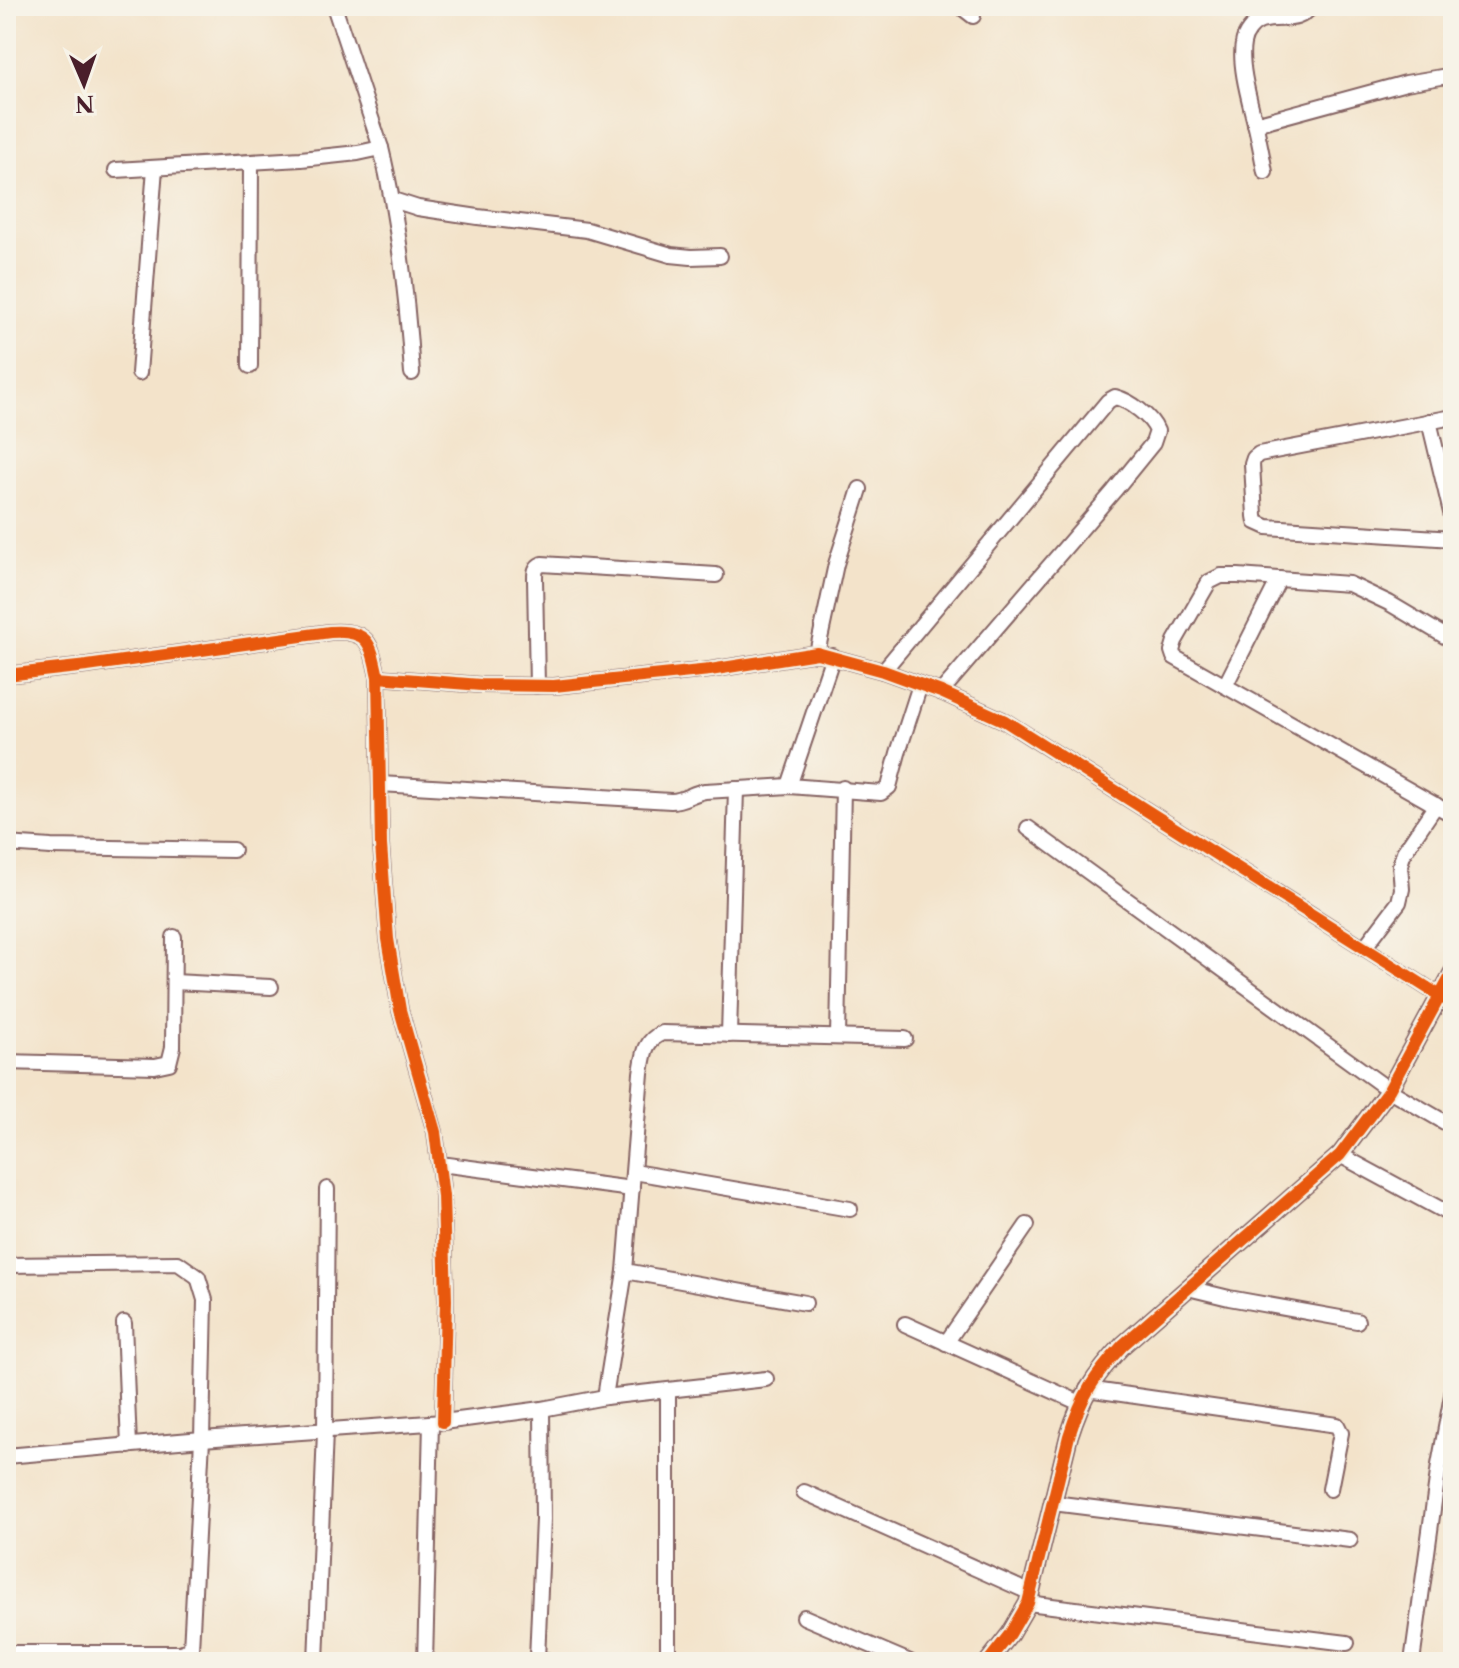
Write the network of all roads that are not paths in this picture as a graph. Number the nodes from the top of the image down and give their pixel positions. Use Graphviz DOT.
graph roads {
  1 [pos="334,6"];
  2 [pos="960,6"];
  3 [pos="1312,6"];
  4 [pos="973,16"];
  5 [pos="1453,75"];
  6 [pos="1255,124"];
  7 [pos="381,148"];
  8 [pos="251,163"];
  9 [pos="155,168"];
  10 [pos="116,170"];
  11 [pos="1265,172"];
  12 [pos="393,200"];
  13 [pos="720,256"];
  14 [pos="250,366"];
  15 [pos="139,373"];
  16 [pos="412,373"];
  17 [pos="1453,417"];
  18 [pos="1429,421"];
  19 [pos="860,489"];
  20 [pos="1453,521"];
  21 [pos="1453,539"];
  22 [pos="716,575"];
  23 [pos="1279,579"];
  24 [pos="1453,641"];
  25 [pos="817,653"];
  26 [pos="833,656"];
  27 [pos="883,671"];
  28 [pos="6,675"];
  29 [pos="378,677"];
  30 [pos="920,685"];
  31 [pos="537,686"];
  32 [pos="1225,686"];
  33 [pos="941,692"];
  34 [pos="380,784"];
  35 [pos="789,786"];
  36 [pos="843,788"];
  37 [pos="736,789"];
  38 [pos="1436,805"];
  39 [pos="1453,815"];
  40 [pos="1028,828"];
  41 [pos="6,844"];
  42 [pos="233,850"];
  43 [pos="174,937"];
  44 [pos="1364,948"];
  45 [pos="1453,972"];
  46 [pos="174,982"];
  47 [pos="271,987"];
  48 [pos="1447,1000"];
  49 [pos="729,1035"];
  50 [pos="838,1037"];
  51 [pos="905,1039"];
  52 [pos="6,1062"];
  53 [pos="1389,1090"];
  54 [pos="1453,1127"];
  55 [pos="1340,1155"];
  56 [pos="440,1164"];
  57 [pos="634,1172"];
  58 [pos="327,1189"];
  59 [pos="632,1189"];
  60 [pos="850,1209"];
  61 [pos="1453,1216"];
  62 [pos="1027,1225"];
  63 [pos="6,1265"];
  64 [pos="625,1271"];
  65 [pos="1188,1288"];
  66 [pos="805,1303"];
  67 [pos="1357,1321"];
  68 [pos="124,1323"];
  69 [pos="905,1324"];
  70 [pos="946,1343"];
  71 [pos="766,1379"];
  72 [pos="1453,1390"];
  73 [pos="668,1391"];
  74 [pos="1084,1396"];
  75 [pos="605,1397"];
  76 [pos="542,1409"];
  77 [pos="437,1422"];
  78 [pos="325,1431"];
  79 [pos="202,1439"];
  80 [pos="129,1446"];
  81 [pos="6,1456"];
  82 [pos="1330,1489"];
  83 [pos="804,1492"];
  84 [pos="1053,1503"];
  85 [pos="1350,1540"];
  86 [pos="1029,1598"];
  87 [pos="804,1617"];
  88 [pos="1347,1643"];
  89 [pos="6,1653"];
  90 [pos="316,1662"];
  91 [pos="425,1662"];
  92 [pos="555,1662"];
  93 [pos="668,1662"];
  94 [pos="910,1662"];
  95 [pos="988,1662"];
  96 [pos="1412,1662"];
  1 -- 7 [label="street"];
  2 -- 4 [label="street"];
  3 -- 6 [label="street"];
  5 -- 6 [label="street"];
  6 -- 11 [label="street"];
  7 -- 8 [label="street"];
  7 -- 12 [label="street"];
  8 -- 9 [label="street"];
  8 -- 14 [label="street"];
  9 -- 10 [label="street"];
  9 -- 15 [label="street"];
  12 -- 13 [label="street"];
  12 -- 16 [label="street"];
  17 -- 18 [label="street"];
  18 -- 20 [label="street"];
  18 -- 21 [label="street"];
  19 -- 25 [label="street"];
  22 -- 31 [label="street"];
  23 -- 24 [label="street"];
  23 -- 32 [label="street"];
  23 -- 32 [label="street"];
  25 -- 26 [label="street"];
  25 -- 31 [label="street"];
  26 -- 27 [label="street"];
  26 -- 35 [label="street"];
  27 -- 30 [label="street"];
  27 -- 33 [label="street"];
  28 -- 29 [label="street"];
  29 -- 31 [label="street"];
  29 -- 34 [label="street"];
  30 -- 33 [label="street"];
  30 -- 36 [label="street"];
  32 -- 38 [label="street"];
  33 -- 44 [label="street"];
  34 -- 37 [label="street"];
  34 -- 56 [label="street"];
  35 -- 36 [label="street"];
  35 -- 37 [label="street"];
  36 -- 50 [label="street"];
  37 -- 49 [label="street"];
  38 -- 39 [label="street"];
  38 -- 44 [label="street"];
  40 -- 53 [label="street"];
  41 -- 42 [label="street"];
  43 -- 46 [label="street"];
  44 -- 48 [label="street"];
  45 -- 48 [label="street"];
  46 -- 47 [label="street"];
  46 -- 52 [label="street"];
  48 -- 53 [label="street"];
  49 -- 50 [label="street"];
  49 -- 57 [label="street"];
  50 -- 51 [label="street"];
  53 -- 54 [label="street"];
  53 -- 55 [label="street"];
  55 -- 61 [label="street"];
  55 -- 65 [label="street"];
  56 -- 59 [label="street"];
  56 -- 77 [label="street"];
  57 -- 59 [label="street"];
  57 -- 60 [label="street"];
  58 -- 78 [label="street"];
  59 -- 64 [label="street"];
  62 -- 70 [label="street"];
  63 -- 79 [label="street"];
  64 -- 66 [label="street"];
  64 -- 75 [label="street"];
  65 -- 67 [label="street"];
  65 -- 74 [label="street"];
  68 -- 80 [label="street"];
  69 -- 70 [label="street"];
  70 -- 74 [label="street"];
  71 -- 73 [label="street"];
  72 -- 96 [label="street"];
  73 -- 75 [label="street"];
  73 -- 93 [label="street"];
  74 -- 82 [label="street"];
  74 -- 84 [label="street"];
  75 -- 76 [label="street"];
  76 -- 77 [label="street"];
  76 -- 92 [label="street"];
  77 -- 78 [label="street"];
  77 -- 91 [label="street"];
  78 -- 79 [label="street"];
  78 -- 90 [label="street"];
  79 -- 80 [label="street"];
  79 -- 89 [label="street"];
  80 -- 81 [label="street"];
  83 -- 86 [label="street"];
  84 -- 85 [label="street"];
  84 -- 86 [label="street"];
  86 -- 88 [label="street"];
  86 -- 95 [label="street"];
  87 -- 94 [label="street"];
}
